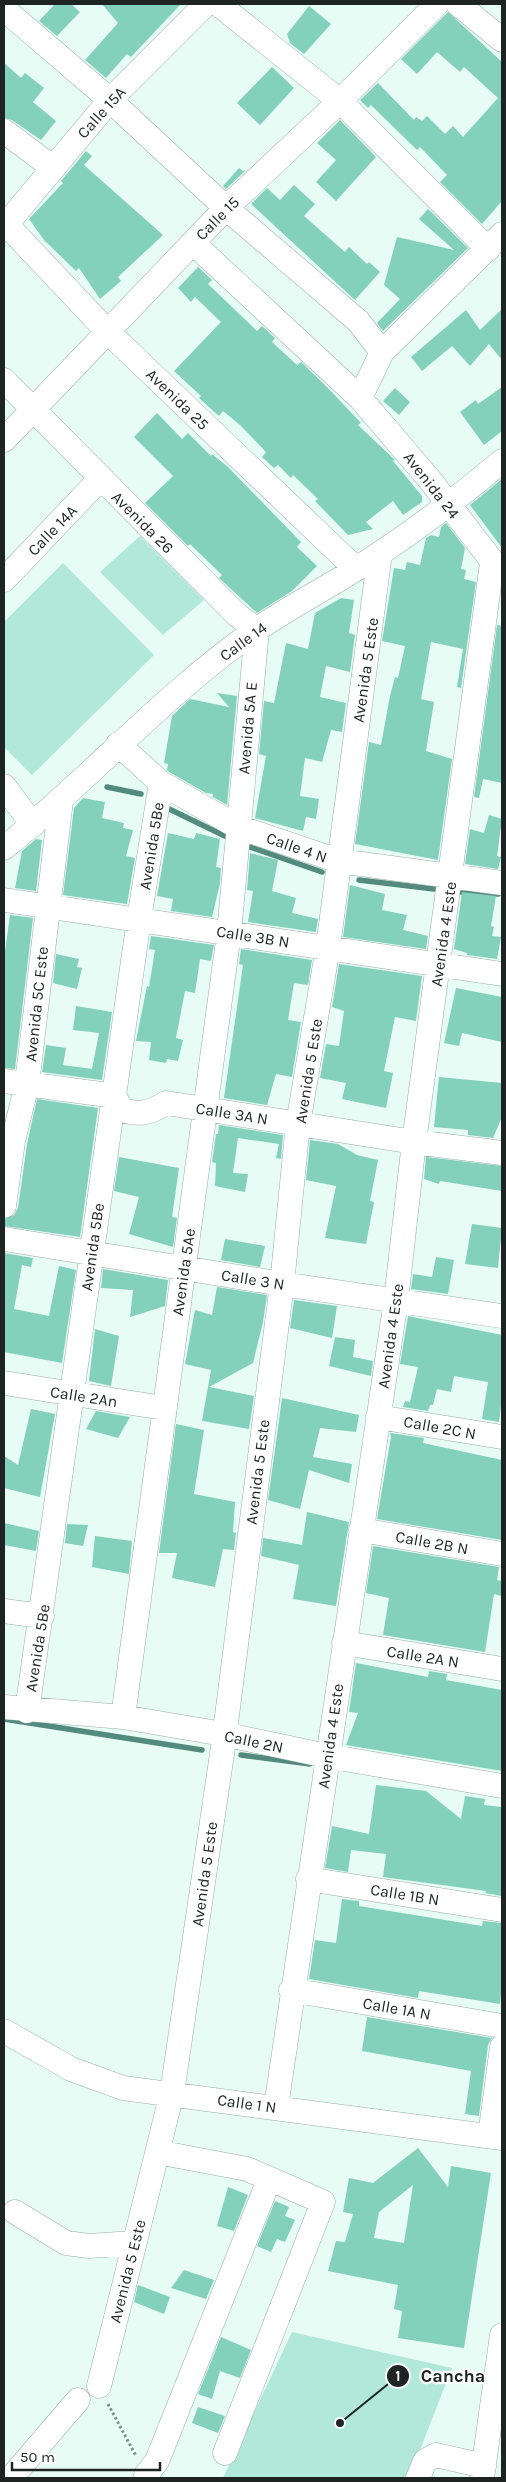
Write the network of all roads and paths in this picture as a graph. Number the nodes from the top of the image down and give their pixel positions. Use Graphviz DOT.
graph roads {
  1 [pos="206,4"];
  2 [pos="218,4"];
  3 [pos="437,4"];
  4 [pos="458,4"];
  5 [pos="4,9"];
  6 [pos="502,40"];
  7 [pos="110,100"];
  8 [pos="340,101"];
  9 [pos="4,131"];
  10 [pos="52,167"];
  11 [pos="226,208"];
  12 [pos="5,225"];
  13 [pos="495,242"];
  14 [pos="192,243"];
  15 [pos="108,332"];
  16 [pos="382,352"];
  17 [pos="4,380"];
  18 [pos="360,398"];
  19 [pos="33,410"];
  20 [pos="4,440"];
  21 [pos="502,461"];
  22 [pos="100,479"];
  23 [pos="449,506"];
  24 [pos="380,553"];
  25 [pos="497,568"];
  26 [pos="356,569"];
  27 [pos="4,580"];
  28 [pos="257,630"];
  29 [pos="118,744"];
  30 [pos="161,784"];
  31 [pos="4,786"];
  32 [pos="61,800"];
  33 [pos="33,825"];
  34 [pos="238,827"];
  35 [pos="4,848"];
  36 [pos="339,861"];
  37 [pos="451,878"];
  38 [pos="502,883"];
  39 [pos="4,900"];
  40 [pos="48,906"];
  41 [pos="139,918"];
  42 [pos="229,933"];
  43 [pos="328,948"];
  44 [pos="440,964"];
  45 [pos="502,974"];
  46 [pos="4,1081"];
  47 [pos="27,1084"];
  48 [pos="115,1096"];
  49 [pos="205,1108"];
  50 [pos="298,1124"];
  51 [pos="414,1142"];
  52 [pos="502,1153"];
  53 [pos="4,1206"];
  54 [pos="4,1239"];
  55 [pos="91,1253"];
  56 [pos="183,1268"];
  57 [pos="282,1284"];
  58 [pos="396,1300"];
  59 [pos="501,1309"];
  60 [pos="4,1383"];
  61 [pos="72,1394"];
  62 [pos="164,1408"];
  63 [pos="378,1416"];
  64 [pos="502,1437"];
  65 [pos="361,1530"];
  66 [pos="502,1554"];
  67 [pos="4,1611"];
  68 [pos="42,1616"];
  69 [pos="344,1643"];
  70 [pos="502,1669"];
  71 [pos="4,1707"];
  72 [pos="27,1711"];
  73 [pos="123,1717"];
  74 [pos="223,1734"];
  75 [pos="328,1756"];
  76 [pos="502,1786"];
  77 [pos="308,1879"];
  78 [pos="502,1910"];
  79 [pos="292,1990"];
  80 [pos="502,2026"];
  81 [pos="4,2031"];
  82 [pos="502,2047"];
  83 [pos="172,2093"];
  84 [pos="276,2107"];
  85 [pos="496,2137"];
  86 [pos="157,2152"];
  87 [pos="269,2180"];
  88 [pos="15,2212"];
  89 [pos="134,2243"];
  90 [pos="502,2336"];
  91 [pos="500,2376"];
  92 [pos="99,2386"];
  93 [pos="78,2400"];
  94 [pos="225,2453"];
  95 [pos="483,2472"];
  96 [pos="146,2475"];
  97 [pos="11,2478"];
  98 [pos="418,2478"];
  1 -- 7 [label="street, Calle 15A"];
  2 -- 8 [label="street"];
  3 -- 8 [label="street, Calle 15"];
  4 -- 6 [label="street"];
  5 -- 7 [label="street"];
  7 -- 10 [label="street, Calle 15A"];
  7 -- 11 [label="street"];
  8 -- 11 [label="street, Calle 15"];
  8 -- 13 [label="street"];
  9 -- 10 [label="street"];
  10 -- 12 [label="street, Calle 15A"];
  11 -- 14 [label="street, Calle 15"];
  11 -- 16 [label="street"];
  12 -- 15 [label="street, Avenida 25"];
  13 -- 16 [label="street"];
  14 -- 15 [label="street, Calle 15"];
  14 -- 18 [label="street, Avenida 24"];
  15 -- 19 [label="street, Calle 15"];
  15 -- 26 [label="street, Avenida 25"];
  16 -- 18 [label="street"];
  17 -- 19 [label="street, Avenida 26"];
  18 -- 23 [label="street, Avenida 24"];
  19 -- 20 [label="street, Calle 15"];
  19 -- 22 [label="street, Avenida 26"];
  21 -- 23 [label="street, Calle 14"];
  22 -- 27 [label="street, Calle 14A"];
  22 -- 28 [label="street, Avenida 26"];
  23 -- 24 [label="street, Calle 14"];
  23 -- 25 [label="street, Avenida 24"];
  24 -- 26 [label="street, Calle 14"];
  24 -- 36 [label="street, Avenida 5 Este"];
  25 -- 37 [label="street, Avenida 4 Este"];
  26 -- 28 [label="street, Calle 14"];
  28 -- 29 [label="street, Calle 14"];
  28 -- 34 [label="street, Avenida 5A E"];
  29 -- 30 [label="street, Calle 4 N"];
  29 -- 32 [label="street, Calle 14"];
  30 -- 34 [label="street, Calle 4 N"];
  30 -- 41 [label="street, Avenida 5Be"];
  31 -- 33 [label="street"];
  32 -- 33 [label="street, Calle 14"];
  32 -- 40 [label="street, Avenida 5C Este"];
  33 -- 35 [label="street, Calle 14"];
  34 -- 36 [label="street, Calle 4 N"];
  34 -- 42 [label="street, Avenida 5Ae"];
  36 -- 37 [label="street, Calle 4 N"];
  36 -- 43 [label="street, Avenida 5 Este"];
  37 -- 38 [label="street, Calle 4 N"];
  37 -- 44 [label="street, Avenida 4 Este"];
  39 -- 40 [label="street, Calle 3B N"];
  40 -- 41 [label="street, Calle 3B N"];
  40 -- 47 [label="street, Avenida 5C Este"];
  41 -- 42 [label="street, Calle 3B N"];
  41 -- 48 [label="street, Avenida 5Be"];
  42 -- 43 [label="street, Calle 3B N"];
  42 -- 49 [label="street, Avenida 5Ae"];
  43 -- 44 [label="street, Calle 3B N"];
  43 -- 50 [label="street, Avenida 5 Este"];
  44 -- 45 [label="street, Calle 3B N"];
  44 -- 51 [label="street, Avenida 4 Este"];
  46 -- 47 [label="street"];
  47 -- 48 [label="street"];
  47 -- 53 [label="street, Avenida 5C Este"];
  48 -- 49 [label="street, Calle 3A N"];
  48 -- 55 [label="street, Avenida 5Be"];
  49 -- 50 [label="street, Calle 3A N"];
  49 -- 56 [label="street, Avenida 5Ae"];
  50 -- 51 [label="street, Calle 3A N"];
  50 -- 57 [label="street, Avenida 5 Este"];
  51 -- 52 [label="street, Calle 3A N"];
  51 -- 58 [label="street, Avenida 4 Este"];
  54 -- 55 [label="street, Calle 3 N"];
  55 -- 56 [label="street, Calle 3 N"];
  55 -- 61 [label="street, Avenida 5Be"];
  56 -- 57 [label="street, Calle 3 N"];
  56 -- 62 [label="street, Avenida 5Ae"];
  57 -- 58 [label="street, Calle 3 N"];
  57 -- 74 [label="street, Avenida 5 Este"];
  58 -- 59 [label="street, Calle 3 N"];
  58 -- 63 [label="street, Avenida 4 Este"];
  60 -- 61 [label="street, Calle 2An"];
  61 -- 62 [label="street, Calle 2An"];
  61 -- 68 [label="street, Avenida 5Be"];
  62 -- 73 [label="street, Avenida 5Ae"];
  63 -- 64 [label="street, Calle 2C N"];
  63 -- 65 [label="street, Avenida 4 Este"];
  65 -- 66 [label="street, Calle 2B N"];
  65 -- 69 [label="street, Avenida 4 Este"];
  67 -- 68 [label="street"];
  68 -- 72 [label="street, Avenida 5Be"];
  69 -- 70 [label="street, Calle 2A N"];
  69 -- 75 [label="street, Avenida 4 Este"];
  71 -- 72 [label="street, Calle 2N"];
  72 -- 73 [label="street, Calle 2N"];
  73 -- 74 [label="street, Calle 2N"];
  74 -- 75 [label="street, Calle 2N"];
  74 -- 83 [label="street, Avenida 5 Este"];
  75 -- 76 [label="street, Calle 2N"];
  75 -- 77 [label="street, Avenida 4 Este"];
  77 -- 78 [label="street, Calle 1B N"];
  77 -- 79 [label="street, Avenida 4 Este"];
  79 -- 80 [label="street, Calle 1A N"];
  79 -- 84 [label="street, Avenida 4 Este"];
  81 -- 83 [label="street, Calle 1 N"];
  82 -- 85 [label="street"];
  83 -- 84 [label="street, Calle 1 N"];
  83 -- 86 [label="street, Avenida 5 Este"];
  84 -- 85 [label="street, Calle 1 N"];
  86 -- 87 [label="street"];
  86 -- 89 [label="street, Avenida 5 Este"];
  87 -- 94 [label="street"];
  87 -- 96 [label="street"];
  88 -- 89 [label="street"];
  89 -- 92 [label="street, Avenida 5 Este"];
  90 -- 91 [label="street"];
  91 -- 95 [label="street"];
  92 -- 96 [label="path"];
  93 -- 97 [label="street"];
  95 -- 98 [label="street"];
}
